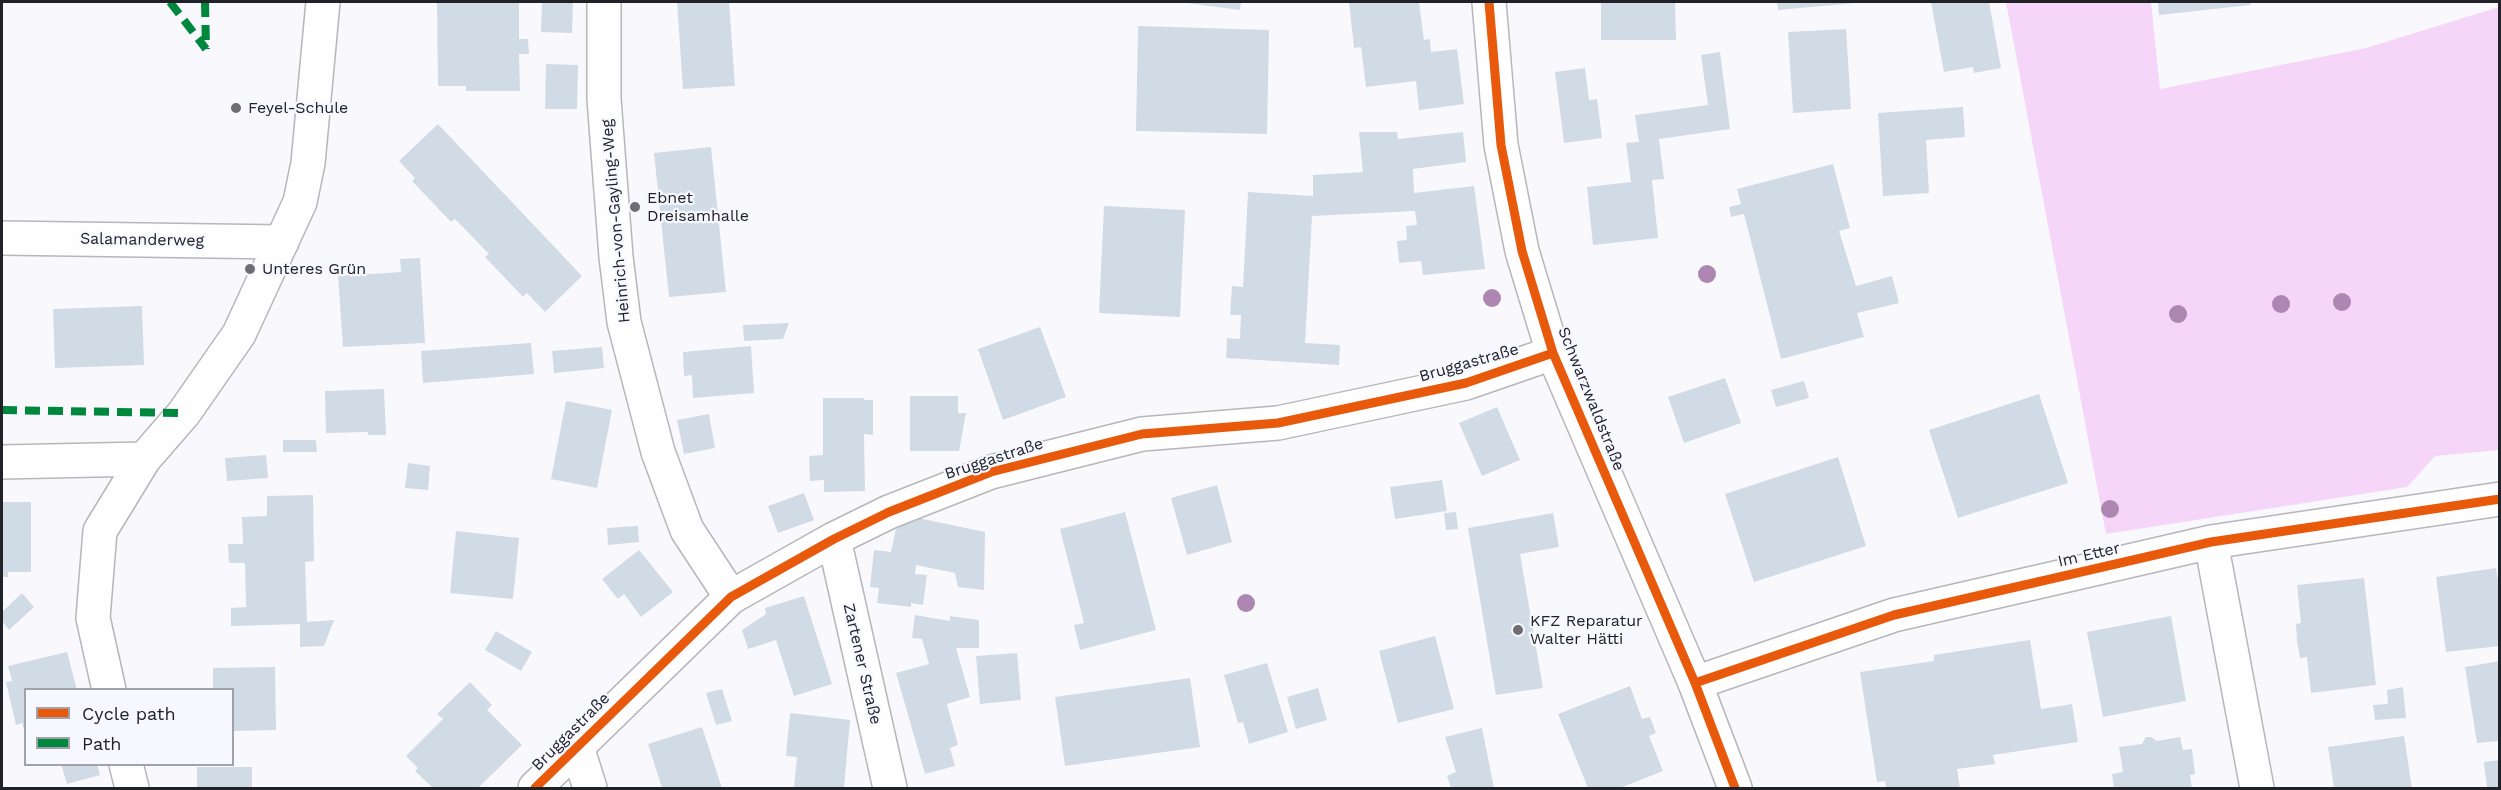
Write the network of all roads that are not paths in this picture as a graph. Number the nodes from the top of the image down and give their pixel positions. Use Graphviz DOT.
graph roads {
  1 [pos="323,2"];
  2 [pos="604,2"];
  3 [pos="1490,2"];
  4 [pos="2,238"];
  5 [pos="282,242"];
  6 [pos="1553,354"];
  7 [pos="144,459"];
  8 [pos="2,462"];
  9 [pos="2499,499"];
  10 [pos="834,539"];
  11 [pos="2211,542"];
  12 [pos="731,597"];
  13 [pos="1695,683"];
  14 [pos="109,688"];
  15 [pos="577,747"];
  16 [pos="126,766"];
  17 [pos="132,789"];
  18 [pos="535,789"];
  19 [pos="590,789"];
  20 [pos="890,789"];
  21 [pos="1735,789"];
  22 [pos="2257,789"];
  1 -- 5 [label="street"];
  2 -- 12 [label="street, Heinrich-von-Gayling-Weg"];
  3 -- 6 [label="street, Schwarzwaldstraße"];
  4 -- 5 [label="street, Salamanderweg"];
  5 -- 7 [label="street"];
  6 -- 10 [label="street, Bruggastraße"];
  6 -- 13 [label="street, Schwarzwaldstraße"];
  7 -- 8 [label="street"];
  7 -- 14 [label="street"];
  9 -- 11 [label="street, Im Etter"];
  10 -- 12 [label="street, Bruggastraße"];
  10 -- 20 [label="street, Zartener Straße"];
  11 -- 13 [label="street, Im Etter"];
  11 -- 22 [label="street"];
  12 -- 15 [label="street, Bruggastraße"];
  13 -- 21 [label="street, Schwarzwaldstraße"];
  15 -- 18 [label="street, Bruggastraße"];
  15 -- 19 [label="street"];
  16 -- 17 [label="street"];
}
